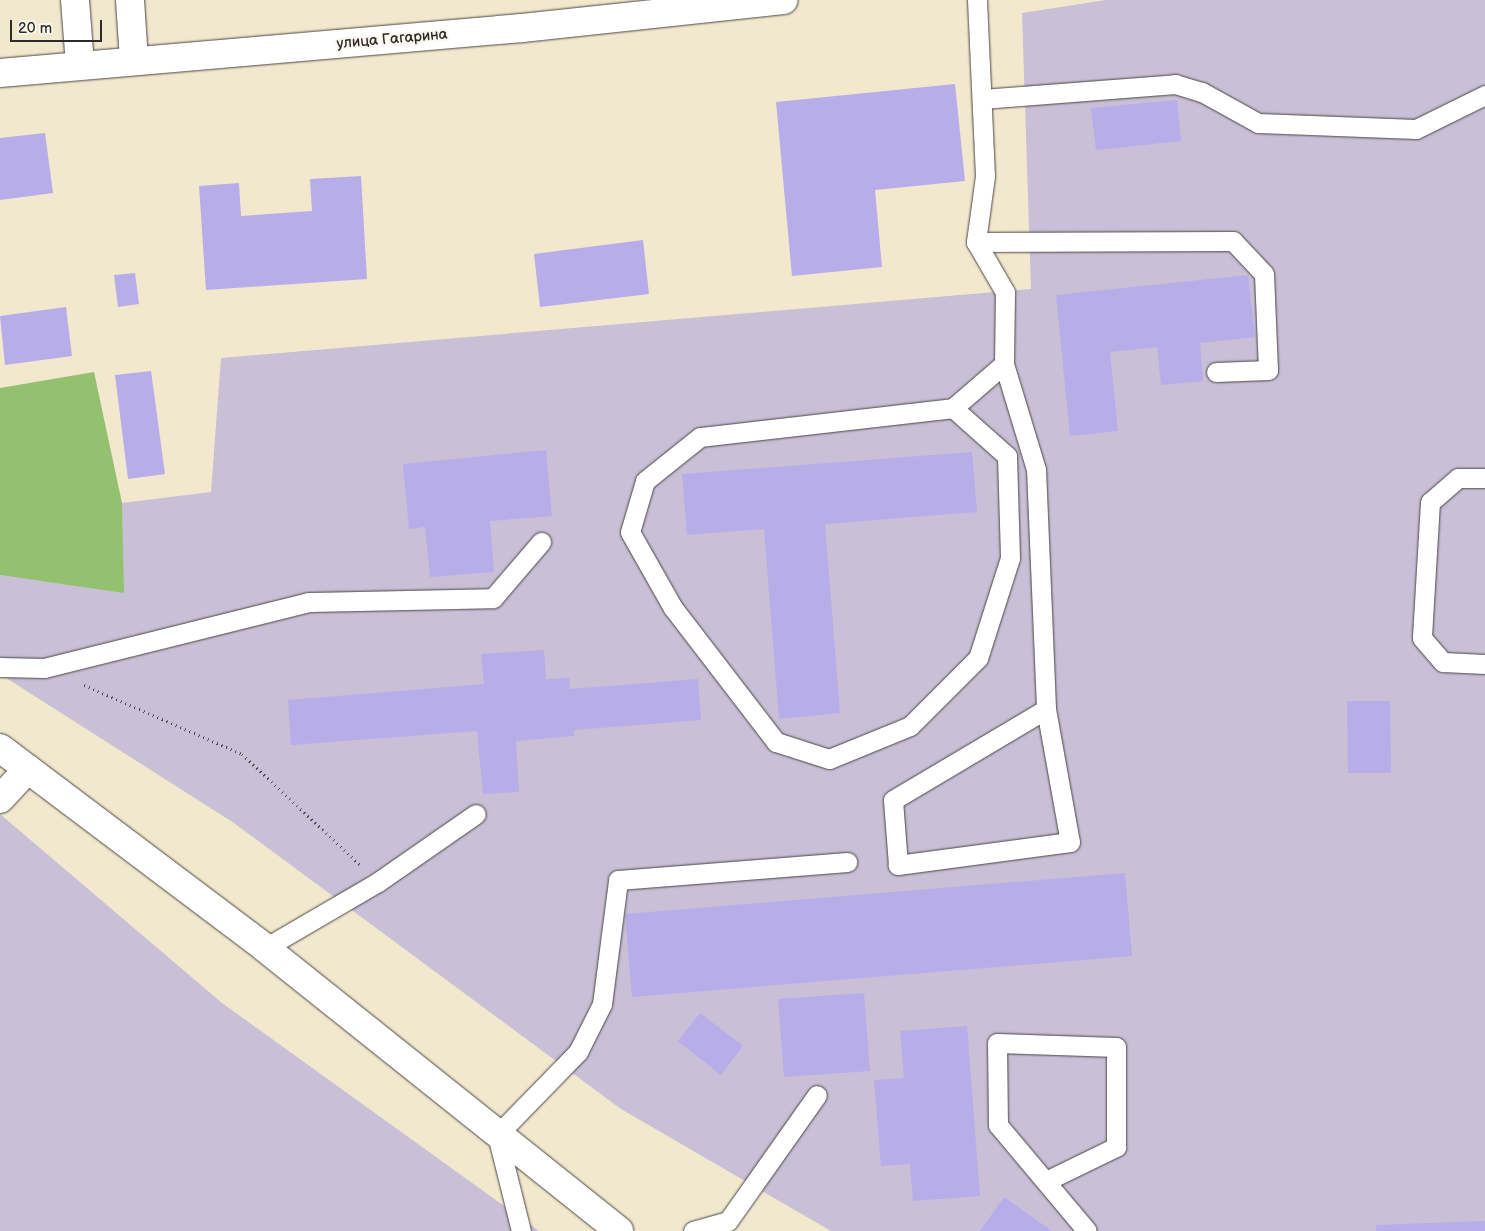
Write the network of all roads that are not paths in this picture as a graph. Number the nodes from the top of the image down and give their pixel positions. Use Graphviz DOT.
graph roads {
  1 [pos="75,0"];
  2 [pos="130,0"];
  3 [pos="784,0"];
  4 [pos="977,0"];
  5 [pos="134,60"];
  6 [pos="80,65"];
  7 [pos="0,73"];
  8 [pos="1485,95"];
  9 [pos="982,99"];
  10 [pos="976,242"];
  11 [pos="1004,364"];
  12 [pos="1216,372"];
  13 [pos="953,408"];
  14 [pos="1485,478"];
  15 [pos="541,542"];
  16 [pos="1485,664"];
  17 [pos="0,667"];
  18 [pos="1046,710"];
  19 [pos="0,748"];
  20 [pos="28,769"];
  21 [pos="0,799"];
  22 [pos="476,814"];
  23 [pos="847,862"];
  24 [pos="265,948"];
  25 [pos="817,1095"];
  26 [pos="496,1135"];
  27 [pos="1048,1180"];
  28 [pos="521,1231"];
  29 [pos="619,1231"];
  30 [pos="693,1231"];
  31 [pos="1086,1231"];
  1 -- 6 [label="street"];
  2 -- 5 [label="street"];
  3 -- 5 [label="street, улица Гагарина"];
  4 -- 9 [label="lane"];
  5 -- 6 [label="street, улица Гагарина"];
  6 -- 7 [label="street, улица Гагарина"];
  8 -- 9 [label="lane"];
  9 -- 10 [label="lane"];
  10 -- 11 [label="lane"];
  10 -- 12 [label="lane"];
  11 -- 13 [label="lane"];
  11 -- 18 [label="lane"];
  13 -- 13 [label="lane"];
  14 -- 16 [label="lane"];
  15 -- 17 [label="lane"];
  18 -- 18 [label="lane"];
  19 -- 20 [label="street"];
  20 -- 21 [label="street"];
  20 -- 24 [label="street"];
  22 -- 24 [label="lane"];
  23 -- 26 [label="lane"];
  24 -- 26 [label="street"];
  25 -- 30 [label="lane"];
  26 -- 28 [label="lane"];
  26 -- 29 [label="street"];
  27 -- 27 [label="lane"];
  27 -- 31 [label="lane"];
}
